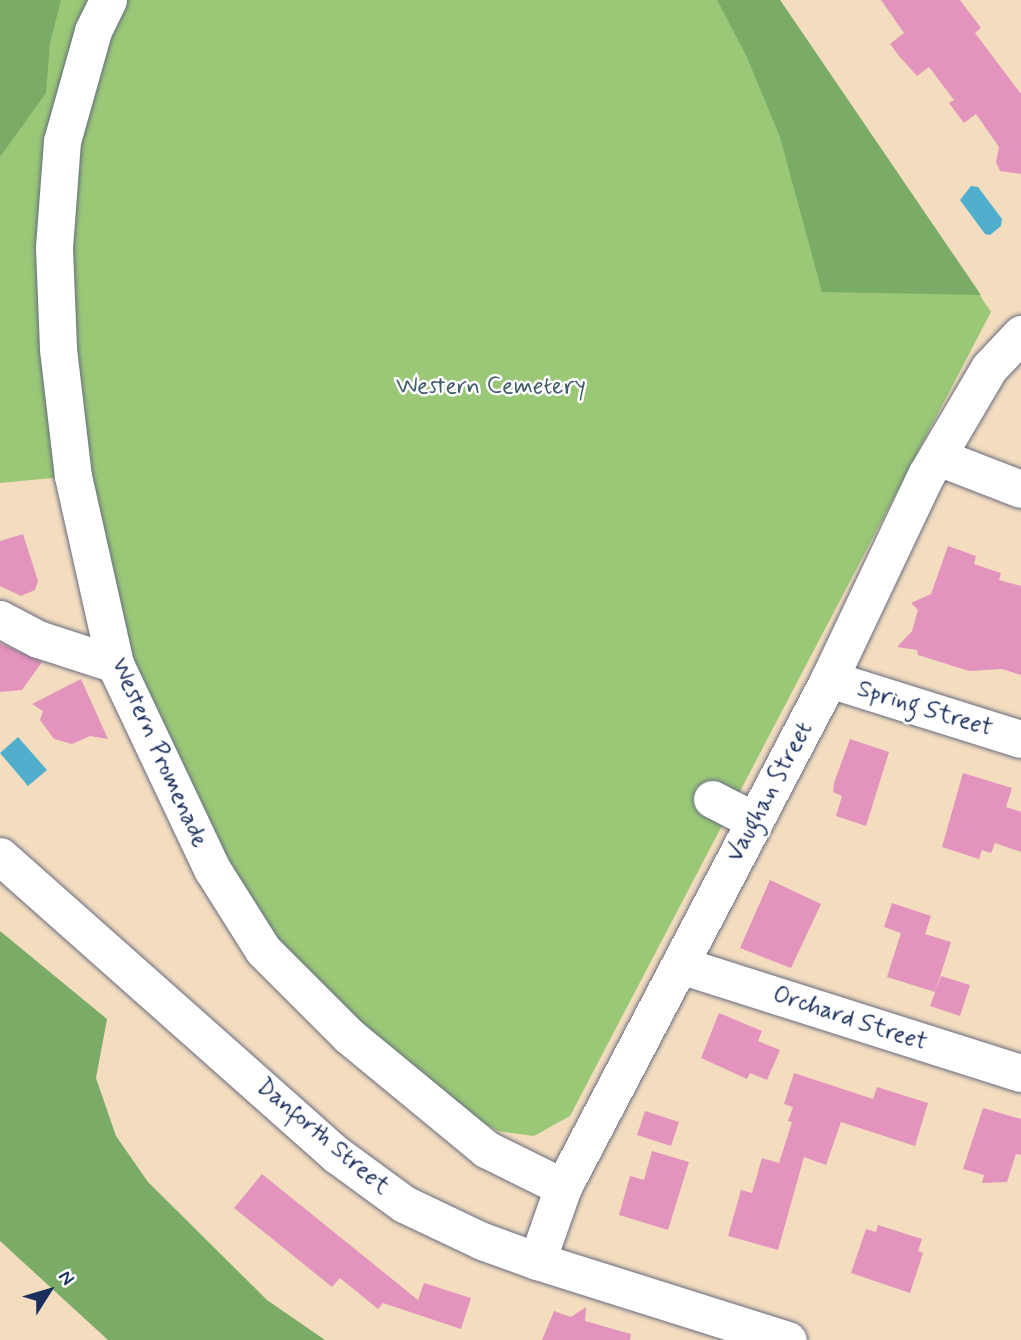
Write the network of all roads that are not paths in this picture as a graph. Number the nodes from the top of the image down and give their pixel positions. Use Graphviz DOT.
graph roads {
  1 [pos="108,0"];
  2 [pos="1021,334"];
  3 [pos="938,457"];
  4 [pos="1021,489"];
  5 [pos="0,620"];
  6 [pos="115,664"];
  7 [pos="829,679"];
  8 [pos="1021,739"];
  9 [pos="712,799"];
  10 [pos="755,821"];
  11 [pos="0,856"];
  12 [pos="680,965"];
  13 [pos="1021,1073"];
  14 [pos="563,1187"];
  15 [pos="537,1261"];
  16 [pos="788,1340"];
  1 -- 6 [label="street, Western Promenade"];
  2 -- 3 [label="street, Vaughan Street"];
  3 -- 4 [label="street"];
  3 -- 7 [label="street, Vaughan Street"];
  5 -- 6 [label="street"];
  6 -- 14 [label="street, Western Promenade"];
  7 -- 8 [label="street, Spring Street"];
  7 -- 10 [label="street, Vaughan Street"];
  9 -- 10 [label="street"];
  10 -- 12 [label="street, Vaughan Street"];
  11 -- 15 [label="street, Danforth Street"];
  12 -- 13 [label="street, Orchard Street"];
  12 -- 14 [label="street, Vaughan Street"];
  14 -- 15 [label="street, Vaughan Street"];
  15 -- 16 [label="street, Danforth Street"];
}
